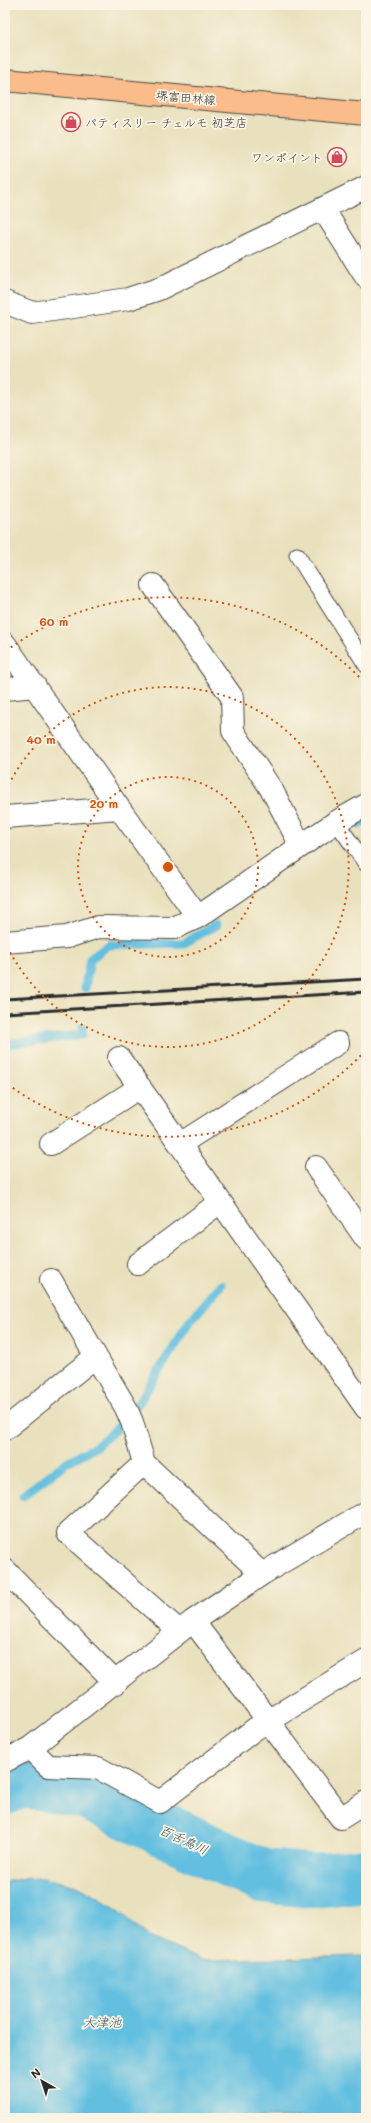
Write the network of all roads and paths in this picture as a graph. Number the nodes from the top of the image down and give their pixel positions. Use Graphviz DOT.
graph roads {
  1 [pos="5,80"];
  2 [pos="366,114"];
  3 [pos="366,187"];
  4 [pos="323,209"];
  5 [pos="366,277"];
  6 [pos="5,302"];
  7 [pos="297,555"];
  8 [pos="153,585"];
  9 [pos="5,644"];
  10 [pos="366,665"];
  11 [pos="36,686"];
  12 [pos="5,688"];
  13 [pos="366,805"];
  14 [pos="119,808"];
  15 [pos="5,817"];
  16 [pos="336,822"];
  17 [pos="301,846"];
  18 [pos="366,864"];
  19 [pos="198,917"];
  20 [pos="5,942"];
  21 [pos="338,1043"];
  22 [pos="119,1058"];
  23 [pos="140,1088"];
  24 [pos="51,1144"];
  25 [pos="180,1144"];
  26 [pos="316,1167"];
  27 [pos="220,1202"];
  28 [pos="366,1239"];
  29 [pos="138,1264"];
  30 [pos="50,1280"];
  31 [pos="95,1357"];
  32 [pos="366,1408"];
  33 [pos="5,1429"];
  34 [pos="144,1463"];
  35 [pos="366,1512"];
  36 [pos="6,1573"];
  37 [pos="262,1574"];
  38 [pos="186,1626"];
  39 [pos="366,1662"];
  40 [pos="116,1683"];
  41 [pos="269,1722"];
  42 [pos="13,1754"];
  43 [pos="366,1802"];
  1 -- 2 [label="main road, 堺富田林線"];
  3 -- 4 [label="street"];
  4 -- 5 [label="street"];
  4 -- 6 [label="street"];
  7 -- 10 [label="lane"];
  8 -- 17 [label="street"];
  9 -- 11 [label="street"];
  11 -- 12 [label="street"];
  11 -- 14 [label="street"];
  13 -- 16 [label="street"];
  14 -- 15 [label="street"];
  14 -- 19 [label="street"];
  16 -- 17 [label="street"];
  16 -- 18 [label="lane"];
  17 -- 19 [label="street"];
  19 -- 20 [label="street"];
  21 -- 25 [label="street"];
  22 -- 23 [label="street"];
  23 -- 24 [label="street"];
  23 -- 25 [label="street"];
  25 -- 27 [label="street"];
  26 -- 28 [label="street"];
  27 -- 29 [label="street"];
  27 -- 32 [label="street"];
  30 -- 31 [label="street"];
  31 -- 33 [label="street"];
  31 -- 34 [label="street"];
  34 -- 37 [label="street"];
  34 -- 38 [label="street"];
  35 -- 37 [label="street"];
  36 -- 40 [label="street"];
  37 -- 38 [label="street"];
  38 -- 40 [label="street"];
  38 -- 41 [label="street"];
  39 -- 41 [label="street"];
  40 -- 42 [label="street"];
  41 -- 42 [label="street"];
  41 -- 43 [label="street"];
}
